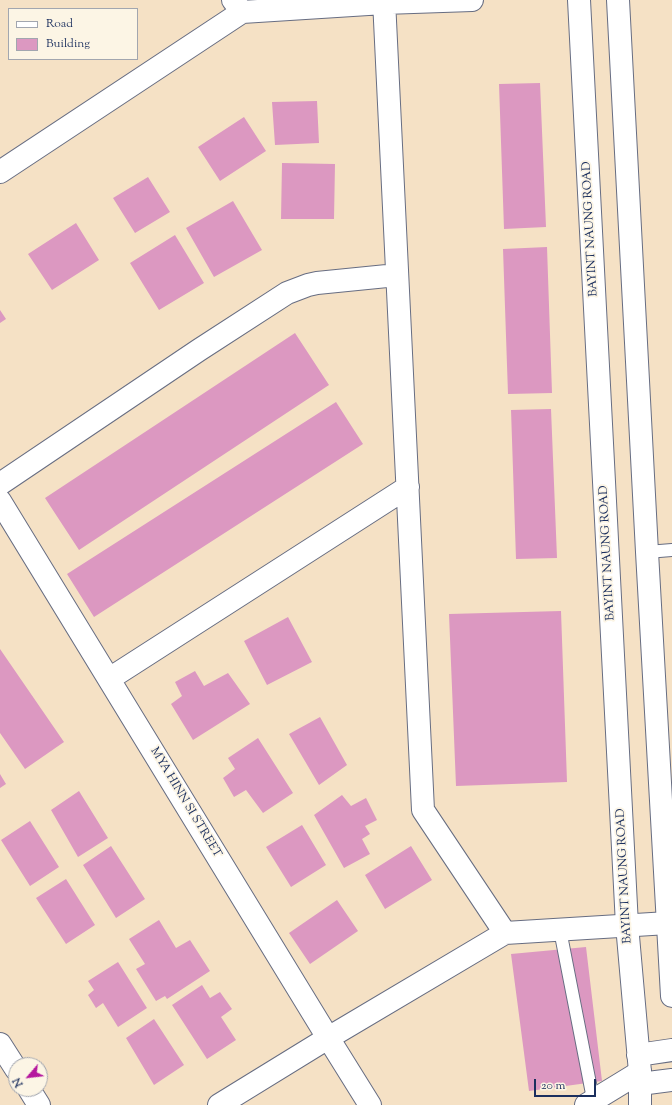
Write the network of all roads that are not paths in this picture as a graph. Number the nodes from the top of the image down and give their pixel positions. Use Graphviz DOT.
graph roads {
  1 [pos="472,0"];
  2 [pos="579,0"];
  3 [pos="618,0"];
  4 [pos="384,2"];
  5 [pos="238,6"];
  6 [pos="0,172"];
  7 [pos="397,275"];
  8 [pos="0,484"];
  9 [pos="408,488"];
  10 [pos="0,501"];
  11 [pos="672,550"];
  12 [pos="647,552"];
  13 [pos="109,678"];
  14 [pos="668,923"];
  15 [pos="627,925"];
  16 [pos="560,930"];
  17 [pos="505,933"];
  18 [pos="672,996"];
  19 [pos="328,1038"];
  20 [pos="0,1044"];
  21 [pos="672,1050"];
  22 [pos="8,1057"];
  23 [pos="639,1070"];
  24 [pos="672,1080"];
  25 [pos="591,1103"];
  26 [pos="219,1105"];
  27 [pos="370,1105"];
  28 [pos="640,1105"];
  1 -- 4 [label="street"];
  2 -- 15 [label="street, BAYINT NAUNG ROAD"];
  3 -- 12 [label="street"];
  4 -- 5 [label="street"];
  4 -- 7 [label="street"];
  5 -- 6 [label="street"];
  7 -- 8 [label="street"];
  7 -- 9 [label="street"];
  9 -- 13 [label="street"];
  9 -- 17 [label="street"];
  10 -- 13 [label="street, MYA HINN SI STREET"];
  11 -- 12 [label="lane"];
  12 -- 14 [label="street"];
  13 -- 19 [label="street, MYA HINN SI STREET"];
  14 -- 15 [label="street"];
  14 -- 18 [label="street"];
  15 -- 16 [label="street"];
  15 -- 23 [label="street, BAYINT NAUNG ROAD"];
  16 -- 17 [label="street"];
  16 -- 25 [label="lane"];
  17 -- 19 [label="street"];
  19 -- 26 [label="street"];
  19 -- 27 [label="street, MYA HINN SI STREET"];
  20 -- 22 [label="street"];
  21 -- 23 [label="street"];
  23 -- 24 [label="street"];
  23 -- 25 [label="street"];
  23 -- 28 [label="street, BAYINT NAUNG ROAD"];
}
